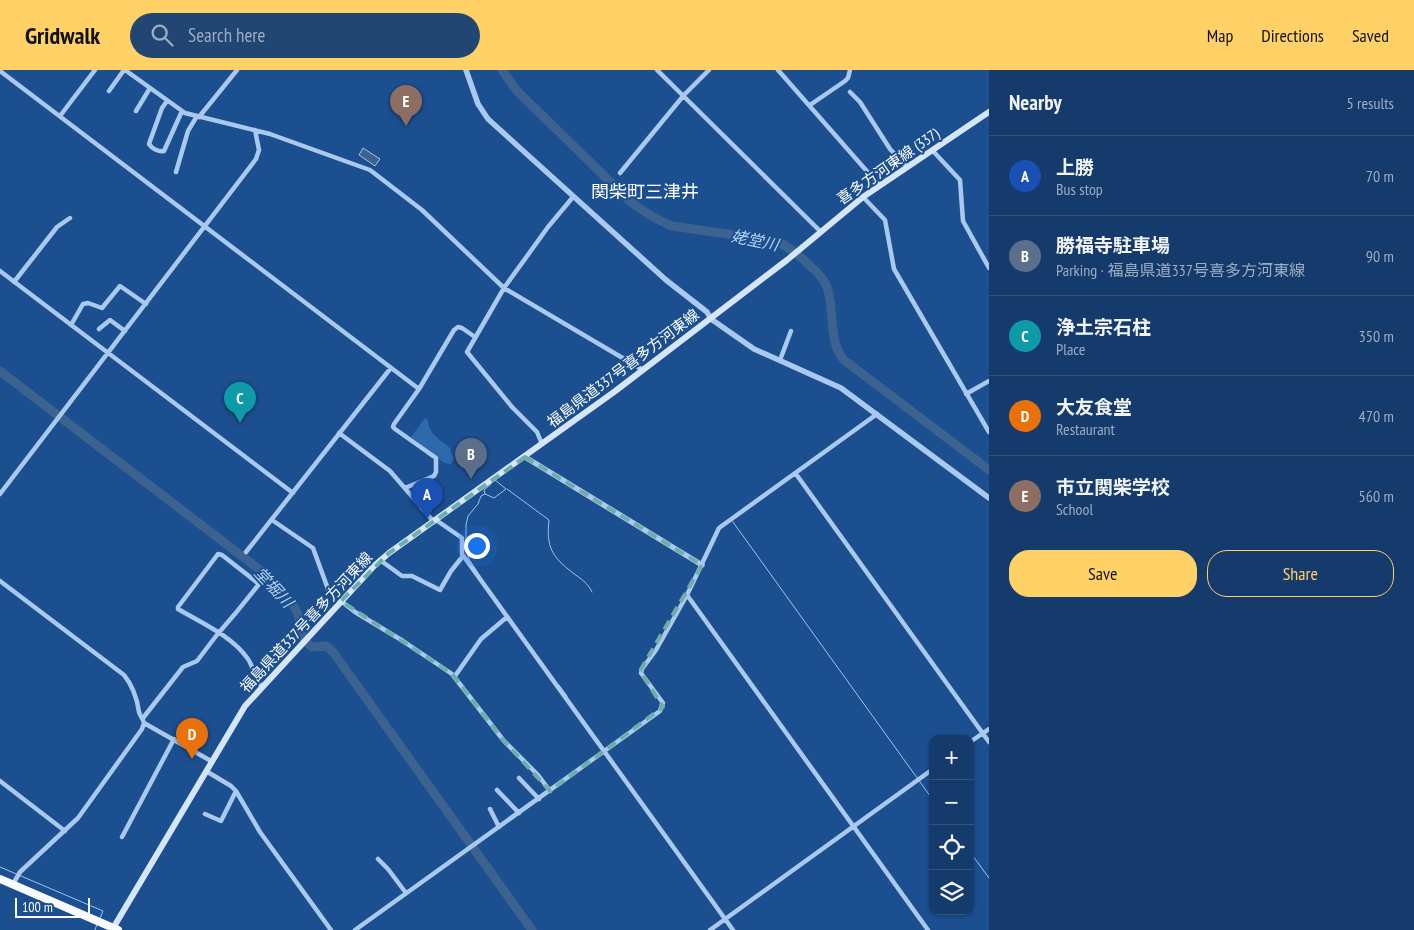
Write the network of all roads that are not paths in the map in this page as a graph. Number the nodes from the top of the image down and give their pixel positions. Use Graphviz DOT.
graph roads {
  1 [pos="95,70"];
  2 [pos="124,70"];
  3 [pos="237,70"];
  4 [pos="466,70"];
  5 [pos="657,70"];
  6 [pos="709,70"];
  7 [pos="778,70"];
  8 [pos="850,70"];
  9 [pos="1,73"];
  10 [pos="150,88"];
  11 [pos="109,91"];
  12 [pos="850,92"];
  13 [pos="684,95"];
  14 [pos="167,101"];
  15 [pos="810,105"];
  16 [pos="136,111"];
  17 [pos="182,111"];
  18 [pos="989,112"];
  19 [pos="60,116"];
  20 [pos="198,116"];
  21 [pos="255,130"];
  22 [pos="932,150"];
  23 [pos="907,167"];
  24 [pos="176,172"];
  25 [pos="620,173"];
  26 [pos="879,185"];
  27 [pos="573,197"];
  28 [pos="864,197"];
  29 [pos="70,218"];
  30 [pos="205,227"];
  31 [pos="821,232"];
  32 [pos="805,246"];
  33 [pos="989,268"];
  34 [pos="0,271"];
  35 [pos="14,282"];
  36 [pos="504,288"];
  37 [pos="146,304"];
  38 [pos="711,319"];
  39 [pos="71,325"];
  40 [pos="99,329"];
  41 [pos="125,331"];
  42 [pos="792,331"];
  43 [pos="475,337"];
  44 [pos="108,353"];
  45 [pos="780,360"];
  46 [pos="390,369"];
  47 [pos="643,370"];
  48 [pos="989,380"];
  49 [pos="418,389"];
  50 [pos="966,394"];
  51 [pos="877,414"];
  52 [pos="989,432"];
  53 [pos="339,433"];
  54 [pos="542,444"];
  55 [pos="525,457"];
  56 [pos="796,474"];
  57 [pos="405,488"];
  58 [pos="293,493"];
  59 [pos="0,494"];
  60 [pos="989,498"];
  61 [pos="272,520"];
  62 [pos="435,521"];
  63 [pos="246,552"];
  64 [pos="463,556"];
  65 [pos="380,560"];
  66 [pos="702,565"];
  67 [pos="0,581"];
  68 [pos="328,589"];
  69 [pos="687,595"];
  70 [pos="341,601"];
  71 [pos="507,617"];
  72 [pos="218,633"];
  73 [pos="455,676"];
  74 [pos="262,687"];
  75 [pos="143,720"];
  76 [pos="989,728"];
  77 [pos="983,734"];
  78 [pos="174,739"];
  79 [pos="974,740"];
  80 [pos="989,742"];
  81 [pos="604,751"];
  82 [pos="211,761"];
  83 [pos="206,771"];
  84 [pos="929,772"];
  85 [pos="519,778"];
  86 [pos="0,781"];
  87 [pos="497,790"];
  88 [pos="236,791"];
  89 [pos="550,791"];
  90 [pos="539,799"];
  91 [pos="490,809"];
  92 [pos="519,813"];
  93 [pos="205,814"];
  94 [pos="854,826"];
  95 [pos="499,827"];
  96 [pos="65,831"];
  97 [pos="122,837"];
  98 [pos="378,859"];
  99 [pos="0,879"];
  100 [pos="13,884"];
  101 [pos="406,893"];
  102 [pos="725,919"];
  103 [pos="114,929"];
  104 [pos="331,930"];
  105 [pos="355,930"];
  106 [pos="710,930"];
  107 [pos="733,930"];
  108 [pos="928,930"];
  1 -- 19 [label="street"];
  2 -- 10 [label="street"];
  2 -- 11 [label="street"];
  3 -- 20 [label="street"];
  4 -- 27 [label="street"];
  5 -- 13 [label="street"];
  6 -- 13 [label="street"];
  7 -- 15 [label="street"];
  8 -- 15 [label="street"];
  9 -- 19 [label="street"];
  10 -- 14 [label="street"];
  10 -- 16 [label="street"];
  12 -- 23 [label="street"];
  13 -- 25 [label="street"];
  13 -- 31 [label="street"];
  14 -- 17 [label="street"];
  14 -- 17 [label="street"];
  15 -- 26 [label="street"];
  17 -- 20 [label="street"];
  18 -- 22 [label="main road, 喜多方河東線 (337)"];
  19 -- 30 [label="street"];
  20 -- 21 [label="street"];
  20 -- 24 [label="street"];
  21 -- 30 [label="street"];
  21 -- 36 [label="street"];
  22 -- 23 [label="main road, 喜多方河東線 (337)"];
  22 -- 33 [label="street"];
  23 -- 26 [label="main road, 喜多方河東線 (337)"];
  26 -- 28 [label="main road, 喜多方河東線 (337)"];
  27 -- 36 [label="street"];
  27 -- 38 [label="street"];
  28 -- 31 [label="main road, 喜多方河東線 (337)"];
  28 -- 50 [label="street"];
  29 -- 35 [label="street"];
  30 -- 37 [label="street"];
  30 -- 46 [label="street"];
  31 -- 32 [label="main road, 喜多方河東線 (337)"];
  32 -- 38 [label="main road, 福島県道337号喜多方河東線"];
  34 -- 35 [label="street"];
  35 -- 39 [label="street"];
  36 -- 43 [label="street"];
  36 -- 47 [label="street"];
  37 -- 39 [label="street"];
  37 -- 41 [label="street"];
  38 -- 45 [label="street"];
  38 -- 47 [label="main road, 福島県道337号喜多方河東線"];
  39 -- 44 [label="street"];
  40 -- 41 [label="street"];
  41 -- 44 [label="street"];
  42 -- 45 [label="street"];
  43 -- 49 [label="street"];
  43 -- 54 [label="street"];
  44 -- 58 [label="street"];
  44 -- 59 [label="street"];
  45 -- 51 [label="street"];
  46 -- 49 [label="street"];
  46 -- 53 [label="street"];
  47 -- 54 [label="main road, 福島県道337号喜多方河東線"];
  48 -- 50 [label="street"];
  49 -- 57 [label="street"];
  50 -- 52 [label="street"];
  51 -- 56 [label="street"];
  51 -- 60 [label="street"];
  53 -- 57 [label="street"];
  53 -- 58 [label="street"];
  54 -- 55 [label="main road, 福島県道337号喜多方河東線"];
  55 -- 62 [label="main road, 福島県道337号喜多方河東線"];
  55 -- 66 [label="street"];
  56 -- 66 [label="street"];
  56 -- 77 [label="street"];
  57 -- 62 [label="street"];
  58 -- 61 [label="street"];
  61 -- 63 [label="street"];
  61 -- 68 [label="street"];
  62 -- 64 [label="street"];
  62 -- 65 [label="main road, 福島県道337号喜多方河東線"];
  64 -- 65 [label="street"];
  64 -- 71 [label="street"];
  65 -- 70 [label="main road, 福島県道337号喜多方河東線"];
  66 -- 69 [label="street"];
  67 -- 75 [label="street"];
  69 -- 81 [label="street"];
  69 -- 94 [label="street"];
  70 -- 73 [label="street"];
  70 -- 74 [label="main road, 福島県道337号喜多方河東線"];
  71 -- 73 [label="street"];
  71 -- 81 [label="street"];
  72 -- 72 [label="street"];
  72 -- 74 [label="street"];
  72 -- 75 [label="street"];
  73 -- 89 [label="street"];
  74 -- 82 [label="main road, 福島県道337号喜多方河東線"];
  75 -- 78 [label="street"];
  75 -- 96 [label="street"];
  76 -- 77 [label="street"];
  77 -- 79 [label="street"];
  77 -- 80 [label="street"];
  78 -- 82 [label="street"];
  78 -- 97 [label="street"];
  81 -- 89 [label="street"];
  81 -- 102 [label="street"];
  82 -- 83 [label="main road, 福島県道337号喜多方河東線"];
  83 -- 88 [label="street"];
  83 -- 103 [label="main road, 福島県道337号喜多方河東線"];
  84 -- 94 [label="street"];
  85 -- 90 [label="street"];
  86 -- 96 [label="street"];
  87 -- 92 [label="street"];
  88 -- 93 [label="street"];
  88 -- 104 [label="street"];
  89 -- 90 [label="street"];
  90 -- 92 [label="street"];
  91 -- 95 [label="street"];
  92 -- 95 [label="street"];
  94 -- 102 [label="street"];
  94 -- 108 [label="street"];
  95 -- 101 [label="street"];
  96 -- 100 [label="street"];
  98 -- 101 [label="street"];
  99 -- 100 [label="highway"];
  100 -- 103 [label="highway"];
  101 -- 105 [label="street"];
  102 -- 106 [label="street"];
  102 -- 107 [label="street"];
}
